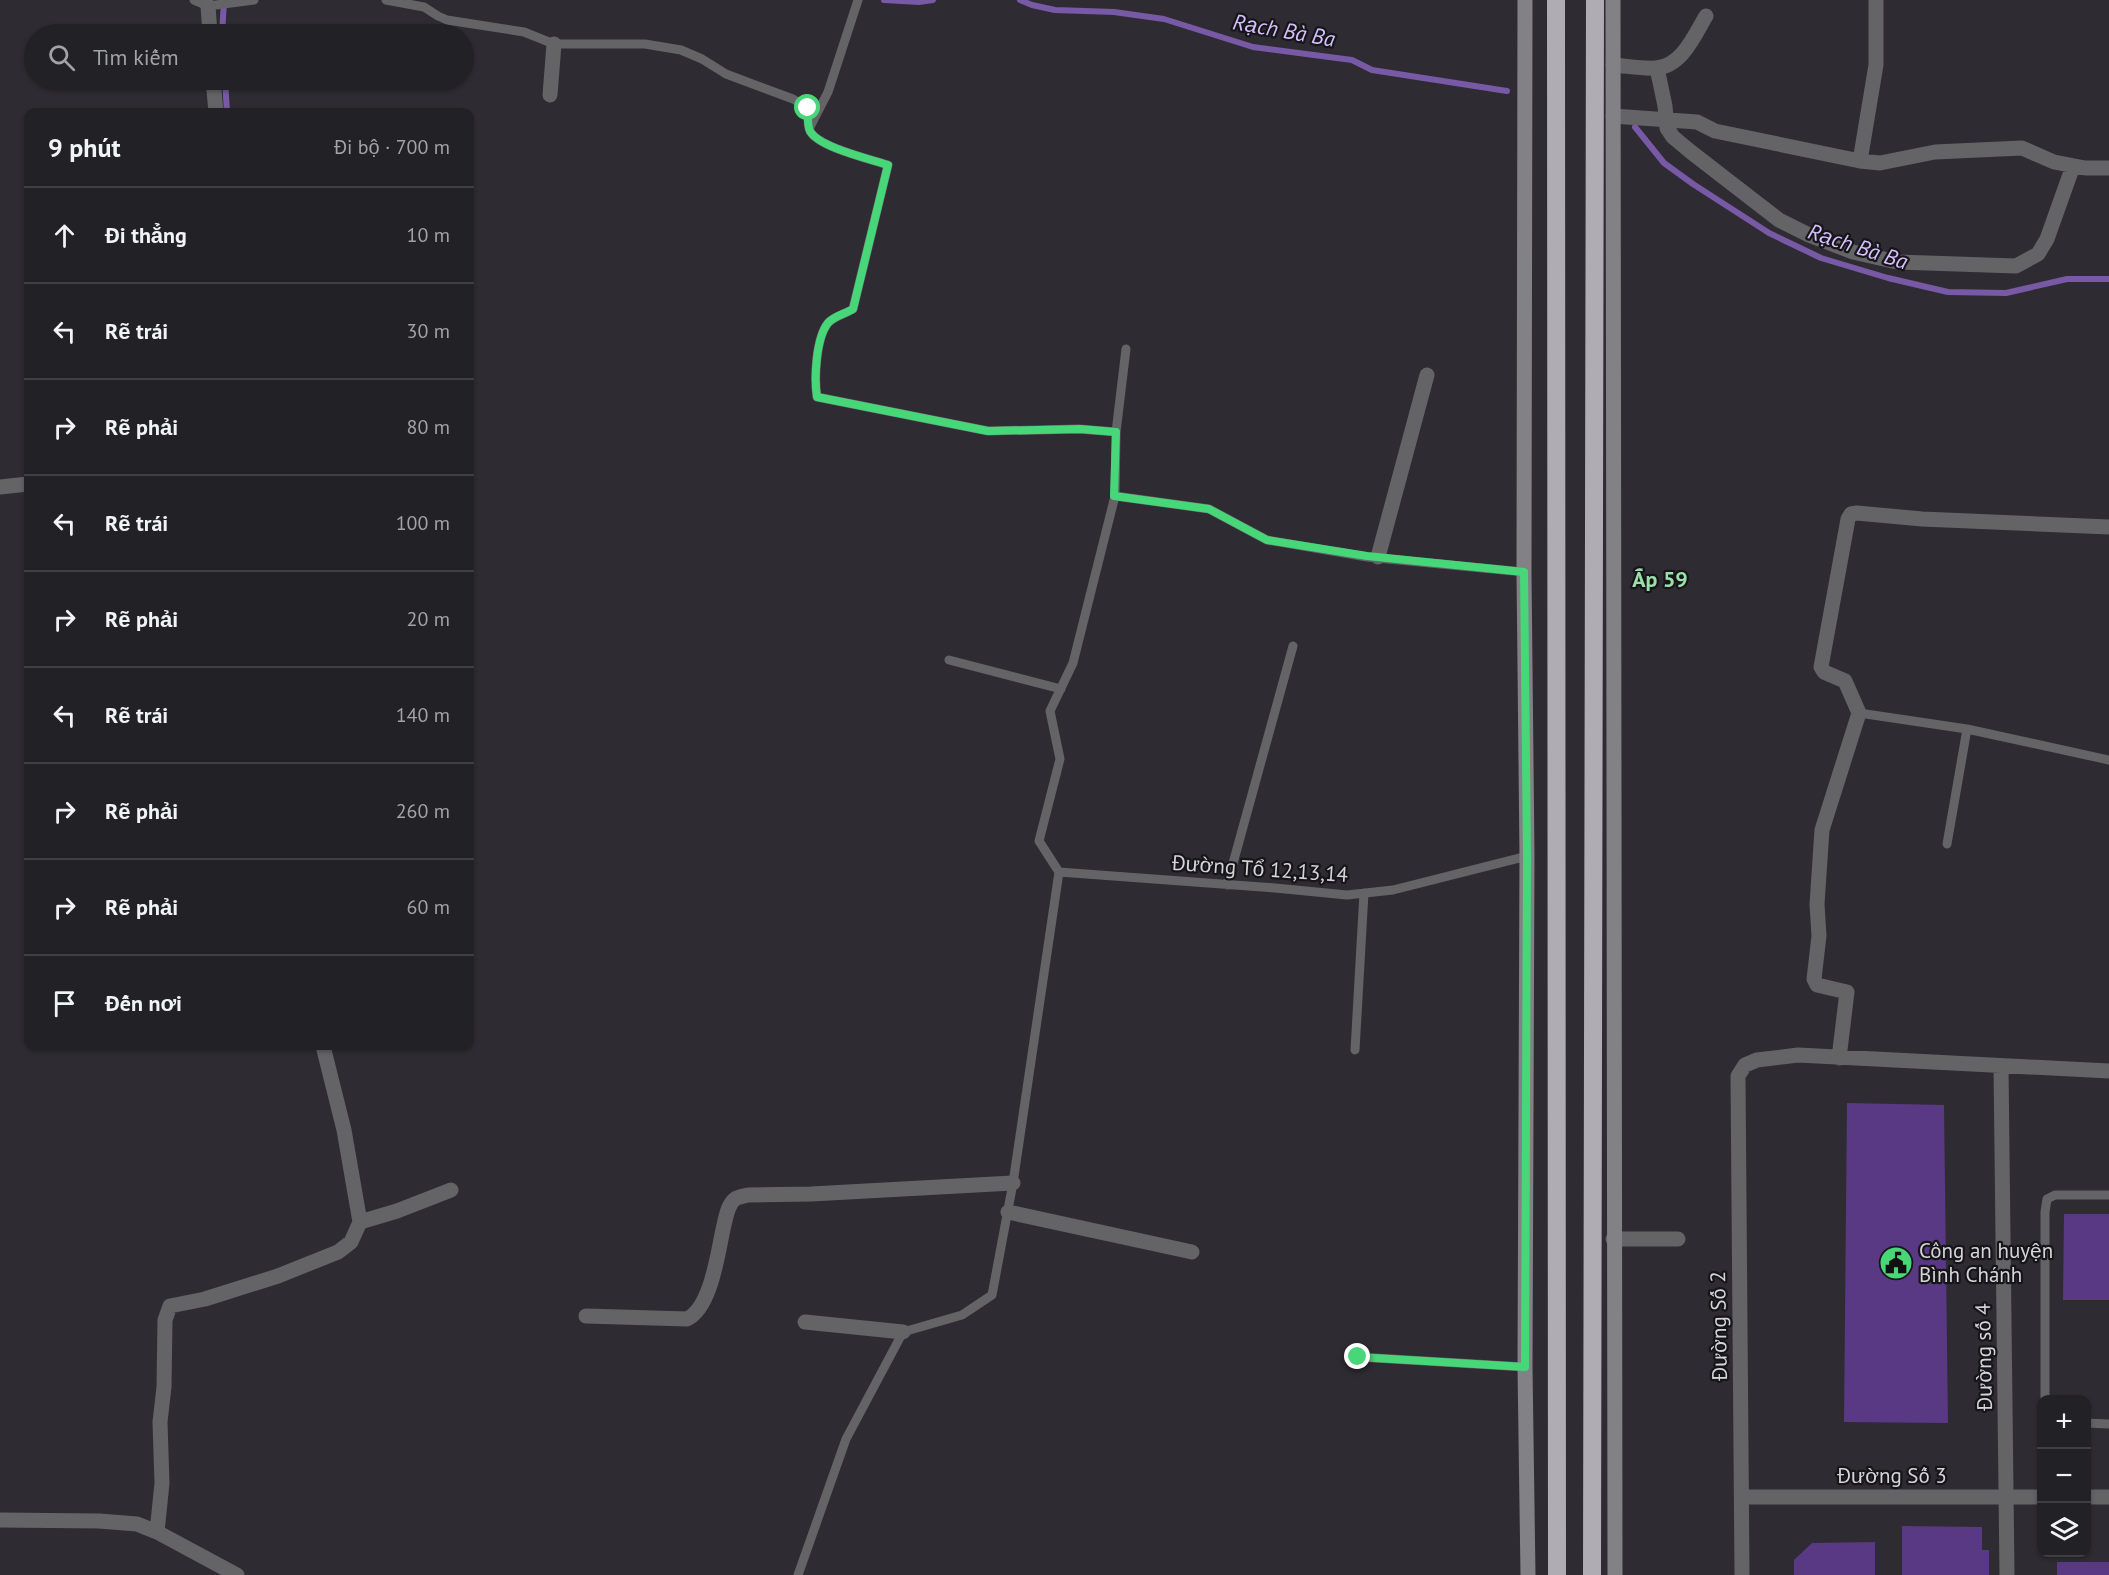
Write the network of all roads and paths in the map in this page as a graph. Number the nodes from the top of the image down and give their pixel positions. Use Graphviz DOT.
graph roads {
  1 [pos="254,0"];
  2 [pos="386,0"];
  3 [pos="1525,0"];
  4 [pos="1556,0"];
  5 [pos="1595,0"];
  6 [pos="1613,0"];
  7 [pos="1876,0"];
  8 [pos="857,2"];
  9 [pos="205,3"];
  10 [pos="1706,16"];
  11 [pos="208,24"];
  12 [pos="473,24"];
  13 [pos="474,24"];
  14 [pos="554,44"];
  15 [pos="1613,65"];
  16 [pos="1657,68"];
  17 [pos="214,90"];
  18 [pos="550,95"];
  19 [pos="216,108"];
  20 [pos="1613,116"];
  21 [pos="1666,119"];
  22 [pos="809,130"];
  23 [pos="1860,161"];
  24 [pos="2073,166"];
  25 [pos="2109,168"];
  26 [pos="1126,349"];
  27 [pos="1426,375"];
  28 [pos="1116,432"];
  29 [pos="24,484"];
  30 [pos="0,487"];
  31 [pos="1114,496"];
  32 [pos="2109,527"];
  33 [pos="1378,557"];
  34 [pos="1524,572"];
  35 [pos="1293,646"];
  36 [pos="949,660"];
  37 [pos="1061,689"];
  38 [pos="1859,713"];
  39 [pos="1967,729"];
  40 [pos="2109,760"];
  41 [pos="1947,844"];
  42 [pos="1527,856"];
  43 [pos="1059,872"];
  44 [pos="1227,885"];
  45 [pos="1364,893"];
  46 [pos="324,1050"];
  47 [pos="1355,1050"];
  48 [pos="1839,1058"];
  49 [pos="2001,1066"];
  50 [pos="2109,1071"];
  51 [pos="1013,1183"];
  52 [pos="451,1190"];
  53 [pos="2109,1195"];
  54 [pos="1008,1212"];
  55 [pos="360,1222"];
  56 [pos="1613,1239"];
  57 [pos="1678,1239"];
  58 [pos="1192,1252"];
  59 [pos="586,1316"];
  60 [pos="805,1322"];
  61 [pos="903,1332"];
  62 [pos="1358,1357"];
  63 [pos="1525,1367"];
  64 [pos="2045,1395"];
  65 [pos="2091,1423"];
  66 [pos="2109,1424"];
  67 [pos="2007,1496"];
  68 [pos="1742,1497"];
  69 [pos="2037,1497"];
  70 [pos="2091,1497"];
  71 [pos="2109,1497"];
  72 [pos="0,1520"];
  73 [pos="157,1532"];
  74 [pos="237,1575"];
  75 [pos="798,1575"];
  76 [pos="1528,1575"];
  77 [pos="1557,1575"];
  78 [pos="1592,1575"];
  79 [pos="1615,1575"];
  80 [pos="1742,1575"];
  81 [pos="2007,1575"];
  1 -- 9 [label="lane"];
  2 -- 12 [label="lane"];
  3 -- 34 [label="street"];
  4 -- 77 [label="highway"];
  5 -- 78 [label="highway"];
  6 -- 15 [label="street"];
  7 -- 23 [label="street"];
  8 -- 22 [label="lane"];
  9 -- 11 [label="street"];
  10 -- 16 [label="street"];
  13 -- 14 [label="lane"];
  14 -- 18 [label="street"];
  14 -- 22 [label="lane"];
  15 -- 16 [label="street"];
  15 -- 20 [label="street"];
  16 -- 21 [label="street"];
  17 -- 19 [label="street"];
  20 -- 21 [label="street"];
  20 -- 56 [label="street"];
  21 -- 23 [label="street"];
  21 -- 24 [label="street"];
  22 -- 28 [label="lane"];
  23 -- 24 [label="street"];
  24 -- 25 [label="street"];
  26 -- 28 [label="lane"];
  27 -- 33 [label="street"];
  28 -- 31 [label="lane"];
  29 -- 30 [label="street"];
  31 -- 33 [label="lane"];
  31 -- 37 [label="lane"];
  32 -- 38 [label="street"];
  33 -- 34 [label="lane"];
  34 -- 42 [label="street"];
  35 -- 44 [label="lane"];
  36 -- 37 [label="lane"];
  37 -- 43 [label="lane"];
  38 -- 39 [label="lane"];
  38 -- 48 [label="street"];
  39 -- 40 [label="lane"];
  39 -- 41 [label="lane"];
  42 -- 45 [label="lane, Đường Tổ 12,13,14"];
  42 -- 63 [label="street"];
  43 -- 44 [label="lane, Đường Tổ 12,13,14"];
  43 -- 51 [label="lane"];
  44 -- 45 [label="lane, Đường Tổ 12,13,14"];
  45 -- 47 [label="lane"];
  46 -- 55 [label="street"];
  48 -- 49 [label="street"];
  48 -- 68 [label="street, Đường Số 2"];
  49 -- 50 [label="street"];
  49 -- 67 [label="street, Đường số 4"];
  51 -- 54 [label="lane"];
  51 -- 59 [label="street"];
  52 -- 55 [label="street"];
  53 -- 64 [label="lane"];
  54 -- 58 [label="street"];
  54 -- 61 [label="lane"];
  55 -- 73 [label="street"];
  56 -- 57 [label="street"];
  56 -- 79 [label="street"];
  60 -- 61 [label="street"];
  61 -- 75 [label="lane"];
  62 -- 63 [label="lane"];
  63 -- 76 [label="street"];
  65 -- 66 [label="lane"];
  67 -- 68 [label="street, Đường Số 3"];
  67 -- 69 [label="street, Đường Số 3"];
  67 -- 81 [label="street, Đường số 4"];
  68 -- 80 [label="street, Đường Số 2"];
  70 -- 71 [label="street"];
  72 -- 73 [label="street"];
  73 -- 74 [label="street"];
}
